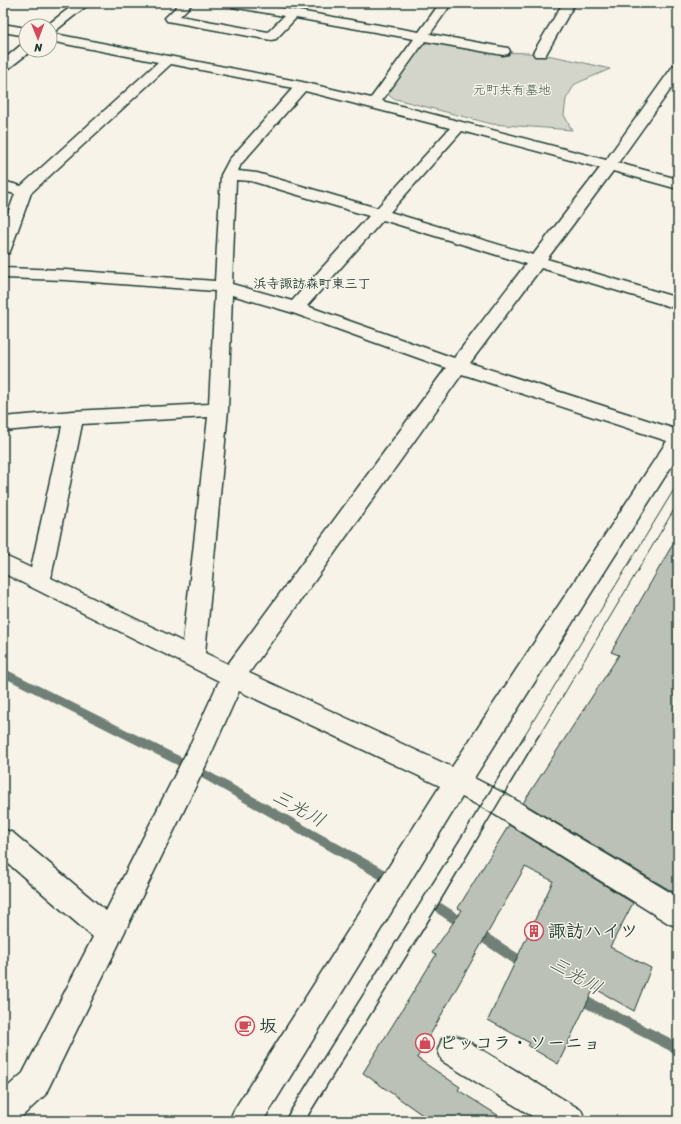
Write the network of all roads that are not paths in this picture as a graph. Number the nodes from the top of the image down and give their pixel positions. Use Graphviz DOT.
graph roads {
  1 [pos="84,3"];
  2 [pos="188,3"];
  3 [pos="232,3"];
  4 [pos="446,3"];
  5 [pos="569,3"];
  6 [pos="673,3"];
  7 [pos="678,4"];
  8 [pos="294,13"];
  9 [pos="58,24"];
  10 [pos="3,28"];
  11 [pos="18,31"];
  12 [pos="420,37"];
  13 [pos="58,38"];
  14 [pos="503,51"];
  15 [pos="540,53"];
  16 [pos="18,54"];
  17 [pos="169,59"];
  18 [pos="3,66"];
  19 [pos="678,69"];
  20 [pos="302,86"];
  21 [pos="374,103"];
  22 [pos="459,126"];
  23 [pos="609,166"];
  24 [pos="229,175"];
  25 [pos="678,184"];
  26 [pos="3,186"];
  27 [pos="24,191"];
  28 [pos="379,214"];
  29 [pos="3,249"];
  30 [pos="537,261"];
  31 [pos="3,273"];
  32 [pos="224,287"];
  33 [pos="678,304"];
  34 [pos="296,308"];
  35 [pos="458,366"];
  36 [pos="218,410"];
  37 [pos="73,418"];
  38 [pos="3,424"];
  39 [pos="678,437"];
  40 [pos="678,440"];
  41 [pos="3,563"];
  42 [pos="39,582"];
  43 [pos="193,658"];
  44 [pos="233,676"];
  45 [pos="458,782"];
  46 [pos="3,842"];
  47 [pos="678,913"];
  48 [pos="110,933"];
  49 [pos="453,1050"];
  50 [pos="4,1110"];
  51 [pos="245,1121"];
  52 [pos="570,1121"];
  1 -- 9 [label="street"];
  2 -- 8 [label="street"];
  3 -- 8 [label="street"];
  4 -- 12 [label="street"];
  5 -- 15 [label="street"];
  6 -- 7 [label="street"];
  8 -- 12 [label="street"];
  10 -- 11 [label="street"];
  12 -- 14 [label="street"];
  12 -- 21 [label="street"];
  13 -- 17 [label="street"];
  16 -- 18 [label="street"];
  17 -- 20 [label="street"];
  17 -- 27 [label="street"];
  19 -- 23 [label="street"];
  20 -- 21 [label="street"];
  20 -- 24 [label="street"];
  21 -- 22 [label="street"];
  22 -- 23 [label="street"];
  22 -- 28 [label="street"];
  23 -- 25 [label="street"];
  23 -- 30 [label="street"];
  24 -- 28 [label="street"];
  24 -- 32 [label="street"];
  26 -- 27 [label="street"];
  27 -- 29 [label="street"];
  28 -- 30 [label="street"];
  28 -- 34 [label="street"];
  30 -- 33 [label="street"];
  30 -- 35 [label="street"];
  31 -- 32 [label="street"];
  32 -- 34 [label="street"];
  32 -- 36 [label="street"];
  34 -- 35 [label="street"];
  35 -- 39 [label="street"];
  35 -- 44 [label="street"];
  36 -- 37 [label="street"];
  36 -- 43 [label="street"];
  37 -- 38 [label="street"];
  37 -- 42 [label="street"];
  40 -- 45 [label="street"];
  41 -- 42 [label="street"];
  42 -- 43 [label="street"];
  43 -- 44 [label="street"];
  44 -- 45 [label="street"];
  44 -- 48 [label="street"];
  45 -- 47 [label="street"];
  45 -- 51 [label="street"];
  46 -- 48 [label="street"];
  48 -- 50 [label="street"];
  49 -- 52 [label="street"];
}
